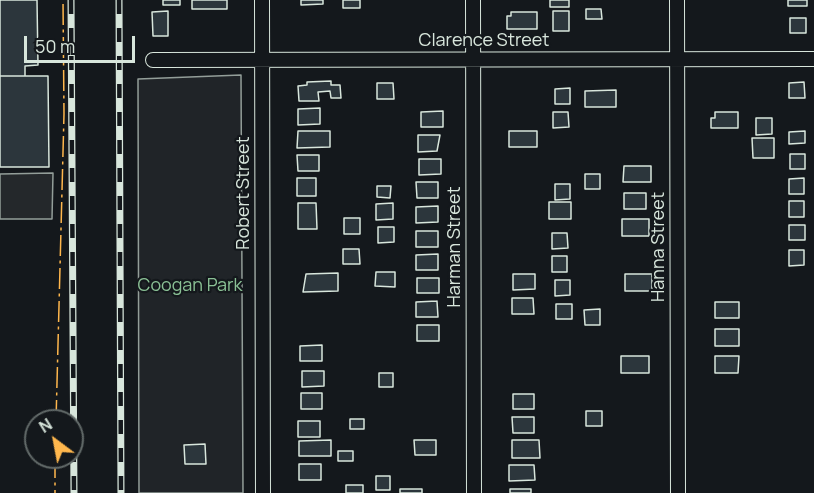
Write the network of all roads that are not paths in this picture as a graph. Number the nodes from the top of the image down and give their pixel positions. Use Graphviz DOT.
graph roads {
  1 [pos="262,0"];
  2 [pos="473,0"];
  3 [pos="677,0"];
  4 [pos="262,59"];
  5 [pos="473,59"];
  6 [pos="677,59"];
  7 [pos="814,59"];
  8 [pos="153,60"];
  9 [pos="263,493"];
  10 [pos="474,493"];
  11 [pos="678,493"];
  1 -- 4 [label="street, Robert Street"];
  2 -- 5 [label="street, Harman Street"];
  3 -- 6 [label="street, Hanna Street"];
  4 -- 5 [label="street, Clarence Street"];
  4 -- 8 [label="street, Clarence Street"];
  4 -- 9 [label="street, Robert Street"];
  5 -- 6 [label="street, Clarence Street"];
  5 -- 10 [label="street, Harman Street"];
  6 -- 7 [label="street, Clarence Street"];
  6 -- 11 [label="street, Hanna Street"];
}
